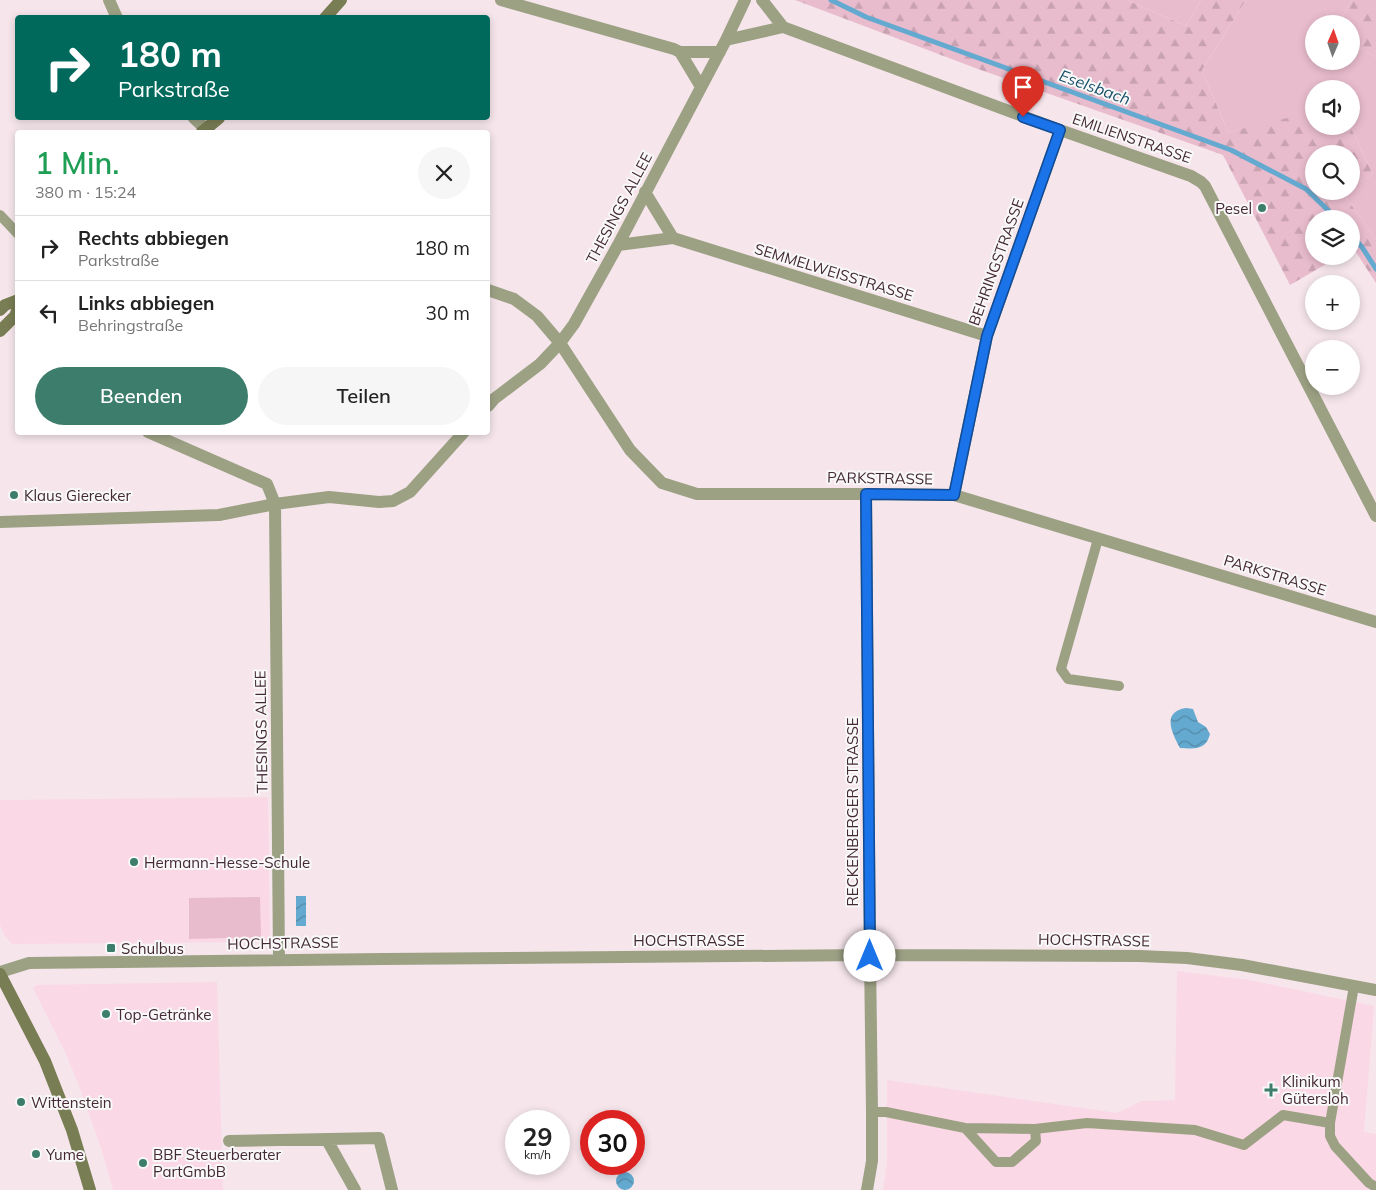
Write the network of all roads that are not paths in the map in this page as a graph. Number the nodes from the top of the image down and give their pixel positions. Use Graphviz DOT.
graph roads {
  1 [pos="109,0"];
  2 [pos="341,0"];
  3 [pos="501,0"];
  4 [pos="746,0"];
  5 [pos="762,0"];
  6 [pos="116,15"];
  7 [pos="328,15"];
  8 [pos="783,27"];
  9 [pos="723,46"];
  10 [pos="680,52"];
  11 [pos="701,87"];
  12 [pos="196,120"];
  13 [pos="217,120"];
  14 [pos="205,130"];
  15 [pos="207,130"];
  16 [pos="1060,130"];
  17 [pos="646,192"];
  18 [pos="0,215"];
  19 [pos="15,231"];
  20 [pos="672,238"];
  21 [pos="618,245"];
  22 [pos="490,291"];
  23 [pos="15,301"];
  24 [pos="0,310"];
  25 [pos="15,316"];
  26 [pos="0,331"];
  27 [pos="987,336"];
  28 [pos="560,343"];
  29 [pos="490,404"];
  30 [pos="155,435"];
  31 [pos="461,435"];
  32 [pos="866,494"];
  33 [pos="954,495"];
  34 [pos="275,504"];
  35 [pos="1376,516"];
  36 [pos="0,522"];
  37 [pos="1098,540"];
  38 [pos="1376,622"];
  39 [pos="1120,686"];
  40 [pos="870,956"];
  41 [pos="279,960"];
  42 [pos="0,973"];
  43 [pos="1354,986"];
  44 [pos="1376,990"];
  45 [pos="872,1112"];
  46 [pos="1330,1123"];
  47 [pos="965,1128"];
  48 [pos="1035,1129"];
  49 [pos="327,1140"];
  50 [pos="229,1141"];
  51 [pos="1376,1187"];
  52 [pos="91,1189"];
  53 [pos="355,1190"];
  54 [pos="392,1190"];
  55 [pos="867,1190"];
  1 -- 6 [label="street"];
  2 -- 7 [label="main road"];
  3 -- 10 [label="street"];
  4 -- 9 [label="street, THESINGS ALLEE"];
  5 -- 8 [label="street"];
  8 -- 9 [label="street"];
  8 -- 16 [label="street, EMILIENSTRASSE"];
  9 -- 10 [label="street"];
  9 -- 11 [label="street, THESINGS ALLEE"];
  10 -- 11 [label="street"];
  11 -- 17 [label="street, THESINGS ALLEE"];
  12 -- 14 [label="street"];
  13 -- 15 [label="main road"];
  16 -- 27 [label="street, BEHRINGSTRASSE"];
  16 -- 35 [label="street, EMILIENSTRASSE"];
  17 -- 20 [label="street"];
  17 -- 21 [label="street, THESINGS ALLEE"];
  18 -- 19 [label="lane"];
  20 -- 21 [label="street, SEMMELWEISSTRASSE"];
  20 -- 27 [label="street, SEMMELWEISSTRASSE"];
  21 -- 28 [label="street, THESINGS ALLEE"];
  22 -- 28 [label="street, PARKSTRASSE"];
  23 -- 24 [label="main road"];
  25 -- 26 [label="main road"];
  27 -- 33 [label="street, BEHRINGSTRASSE"];
  28 -- 29 [label="street, THESINGS ALLEE"];
  28 -- 32 [label="street, PARKSTRASSE"];
  30 -- 34 [label="street"];
  31 -- 34 [label="street"];
  32 -- 33 [label="street, PARKSTRASSE"];
  32 -- 40 [label="street, RECKENBERGER STRASSE"];
  33 -- 37 [label="street, PARKSTRASSE"];
  34 -- 36 [label="street"];
  34 -- 41 [label="street, THESINGS ALLEE"];
  37 -- 38 [label="street, PARKSTRASSE"];
  37 -- 39 [label="lane"];
  40 -- 41 [label="street, HOCHSTRASSE"];
  40 -- 43 [label="street, HOCHSTRASSE"];
  40 -- 45 [label="street, RECKENBERGER STRASSE"];
  41 -- 42 [label="street, HOCHSTRASSE"];
  42 -- 52 [label="main road"];
  43 -- 44 [label="street, HOCHSTRASSE"];
  43 -- 46 [label="lane"];
  45 -- 47 [label="lane"];
  45 -- 55 [label="street, RECKENBERGER STRASSE"];
  46 -- 48 [label="lane"];
  46 -- 51 [label="lane"];
  47 -- 48 [label="lane"];
  47 -- 48 [label="lane"];
  49 -- 50 [label="street"];
  49 -- 53 [label="street"];
  49 -- 54 [label="street"];
}
